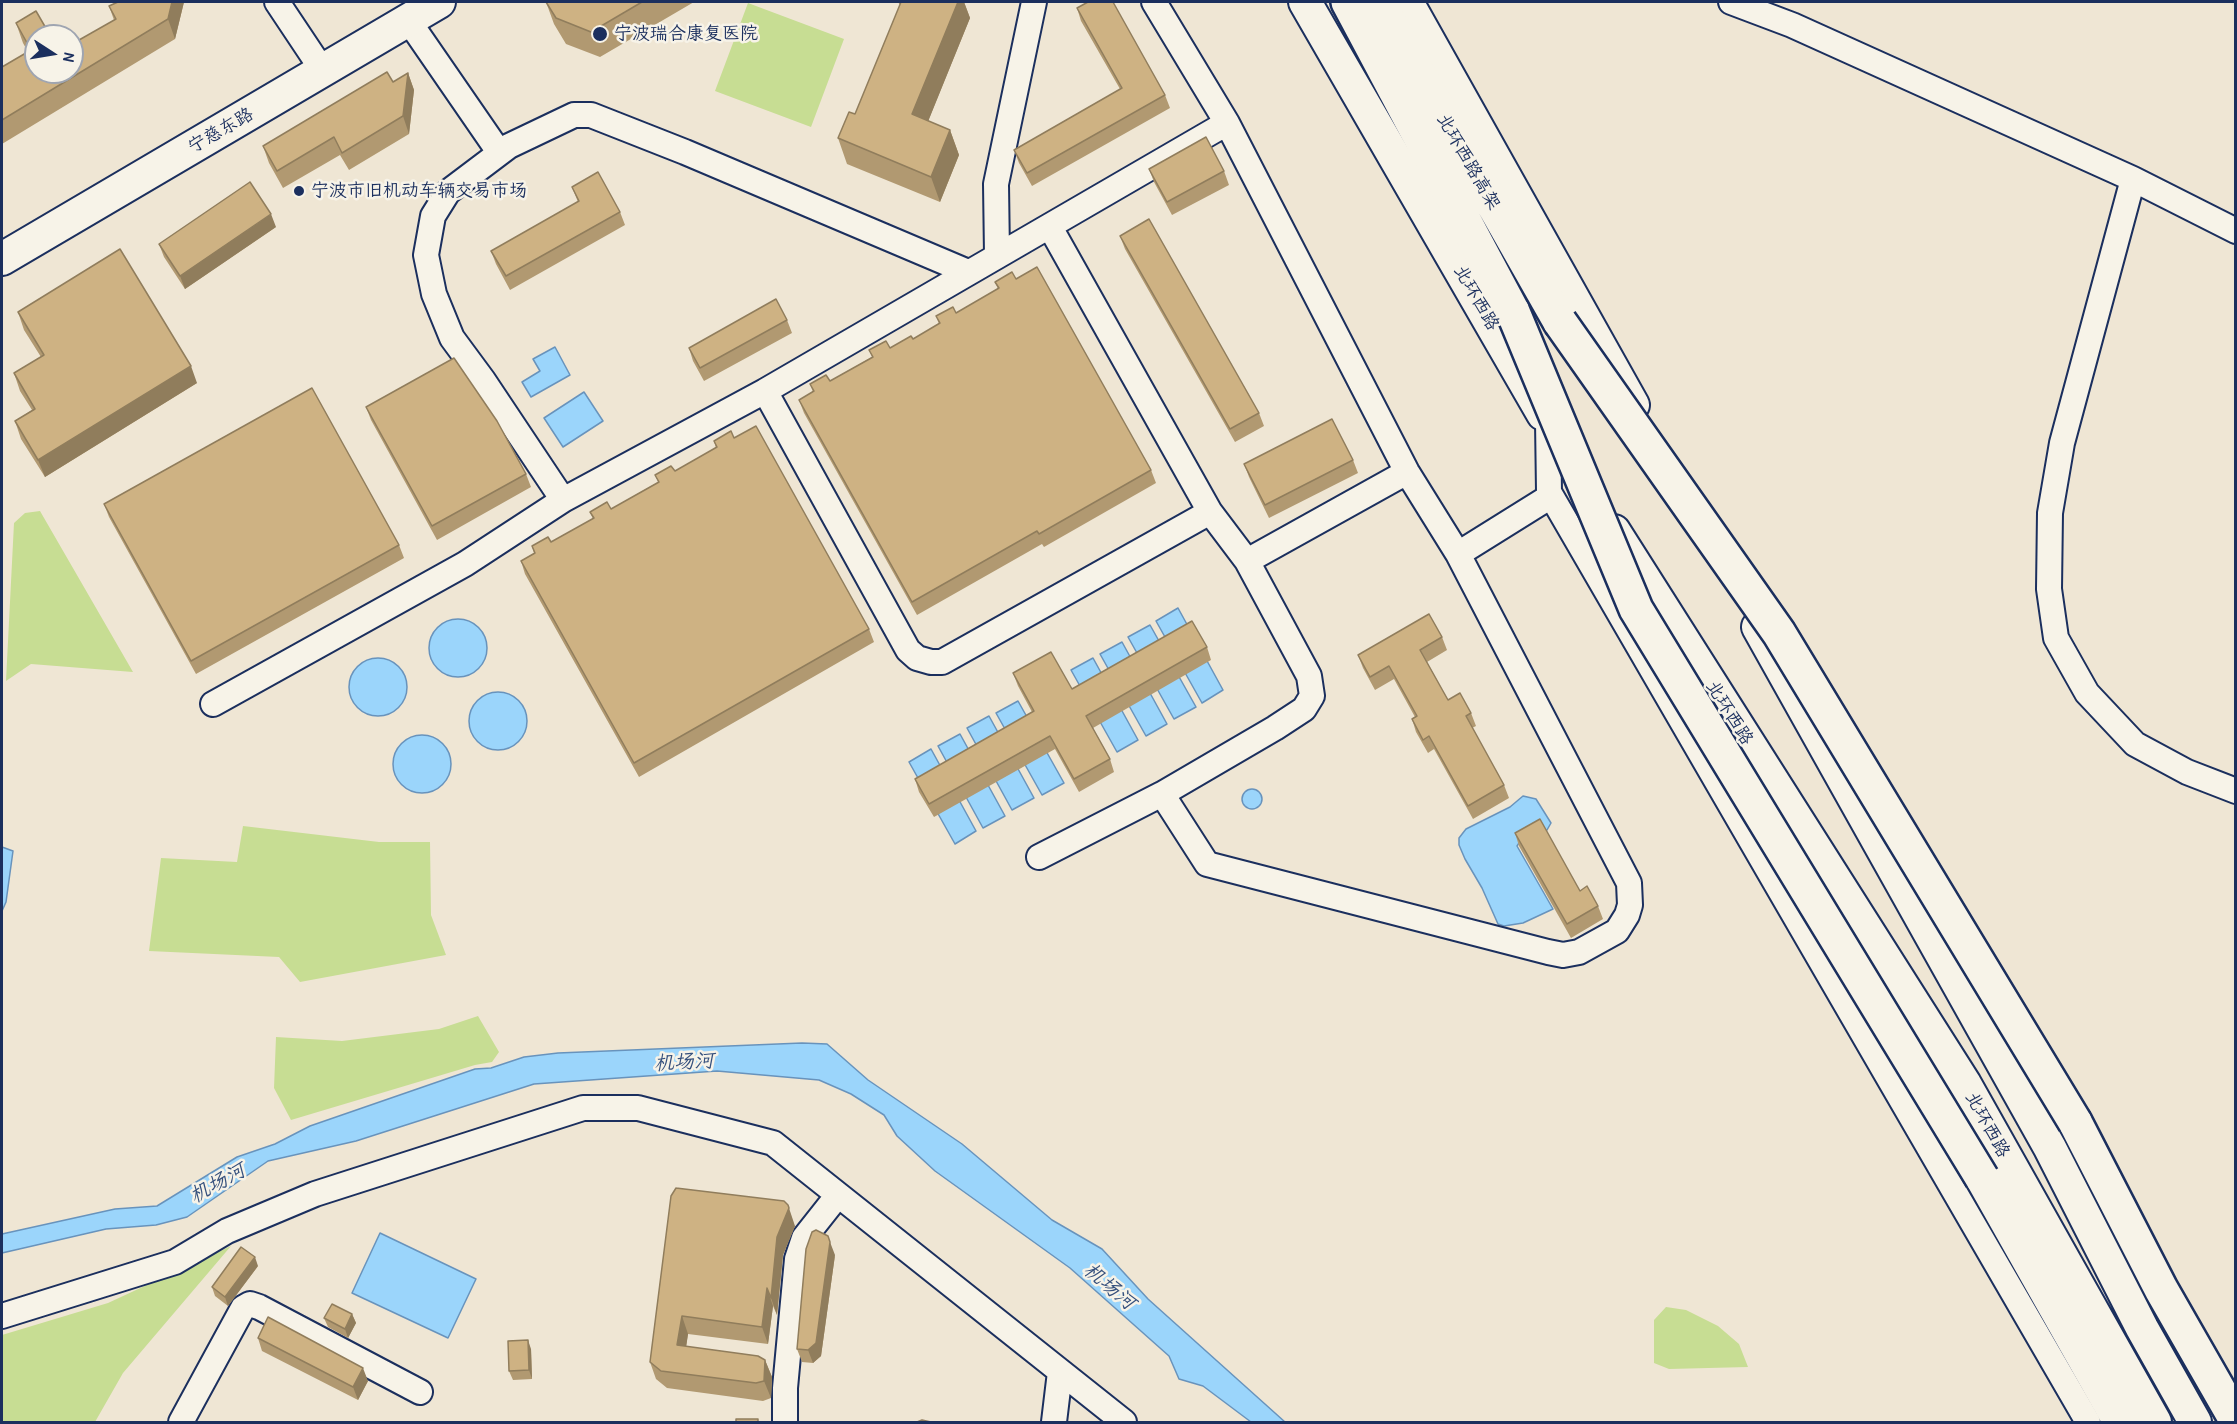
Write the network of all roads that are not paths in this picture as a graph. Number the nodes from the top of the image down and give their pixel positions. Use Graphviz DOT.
graph roads {
  1 [pos="277,2"];
  2 [pos="439,2"];
  3 [pos="1034,2"];
  4 [pos="1154,2"];
  5 [pos="1305,2"];
  6 [pos="1348,2"];
  7 [pos="1378,2"];
  8 [pos="1407,2"];
  9 [pos="1731,2"];
  10 [pos="408,20"];
  11 [pos="323,71"];
  12 [pos="1227,123"];
  13 [pos="499,152"];
  14 [pos="2133,179"];
  15 [pos="1050,227"];
  16 [pos="2235,231"];
  17 [pos="997,255"];
  18 [pos="2,259"];
  19 [pos="968,272"];
  20 [pos="765,391"];
  21 [pos="1548,421"];
  22 [pos="1407,472"];
  23 [pos="1551,496"];
  24 [pos="563,500"];
  25 [pos="1210,512"];
  26 [pos="1458,554"];
  27 [pos="1247,561"];
  28 [pos="213,704"];
  29 [pos="2235,791"];
  30 [pos="1162,794"];
  31 [pos="1039,857"];
  32 [pos="838,1195"];
  33 [pos="2,1316"];
  34 [pos="1060,1372"];
  35 [pos="420,1392"];
  36 [pos="2235,1420"];
  37 [pos="181,1422"];
  38 [pos="785,1422"];
  39 [pos="1054,1422"];
  40 [pos="1124,1422"];
  41 [pos="2088,1422"];
  42 [pos="2120,1422"];
  43 [pos="2155,1422"];
  44 [pos="2195,1422"];
  1 -- 11 [label="street"];
  2 -- 10 [label="main road, 宁慈东路"];
  3 -- 17 [label="street"];
  4 -- 12 [label="street"];
  5 -- 21 [label="main road, 北环西路"];
  6 -- 42 [label="highway, 北环西路高架, bridge"];
  7 -- 36 [label="highway, 北环西路高架, bridge"];
  8 -- 44 [label="main road"];
  9 -- 14 [label="street"];
  10 -- 11 [label="main road, 宁慈东路"];
  10 -- 13 [label="street"];
  11 -- 18 [label="main road, 宁慈东路"];
  12 -- 15 [label="street"];
  12 -- 22 [label="street"];
  13 -- 19 [label="street"];
  13 -- 24 [label="street"];
  14 -- 16 [label="street"];
  14 -- 29 [label="street"];
  15 -- 17 [label="street"];
  15 -- 25 [label="street"];
  17 -- 19 [label="street"];
  19 -- 20 [label="street"];
  20 -- 24 [label="street"];
  20 -- 25 [label="street"];
  21 -- 23 [label="street"];
  21 -- 43 [label="main road, 北环西路"];
  22 -- 26 [label="street"];
  22 -- 27 [label="street"];
  23 -- 26 [label="street"];
  23 -- 41 [label="street"];
  24 -- 28 [label="street"];
  25 -- 27 [label="street"];
  26 -- 30 [label="street"];
  27 -- 30 [label="street"];
  30 -- 31 [label="street"];
  32 -- 33 [label="street"];
  32 -- 34 [label="street"];
  32 -- 38 [label="street"];
  34 -- 39 [label="street"];
  34 -- 40 [label="street"];
  35 -- 37 [label="street"];
}
